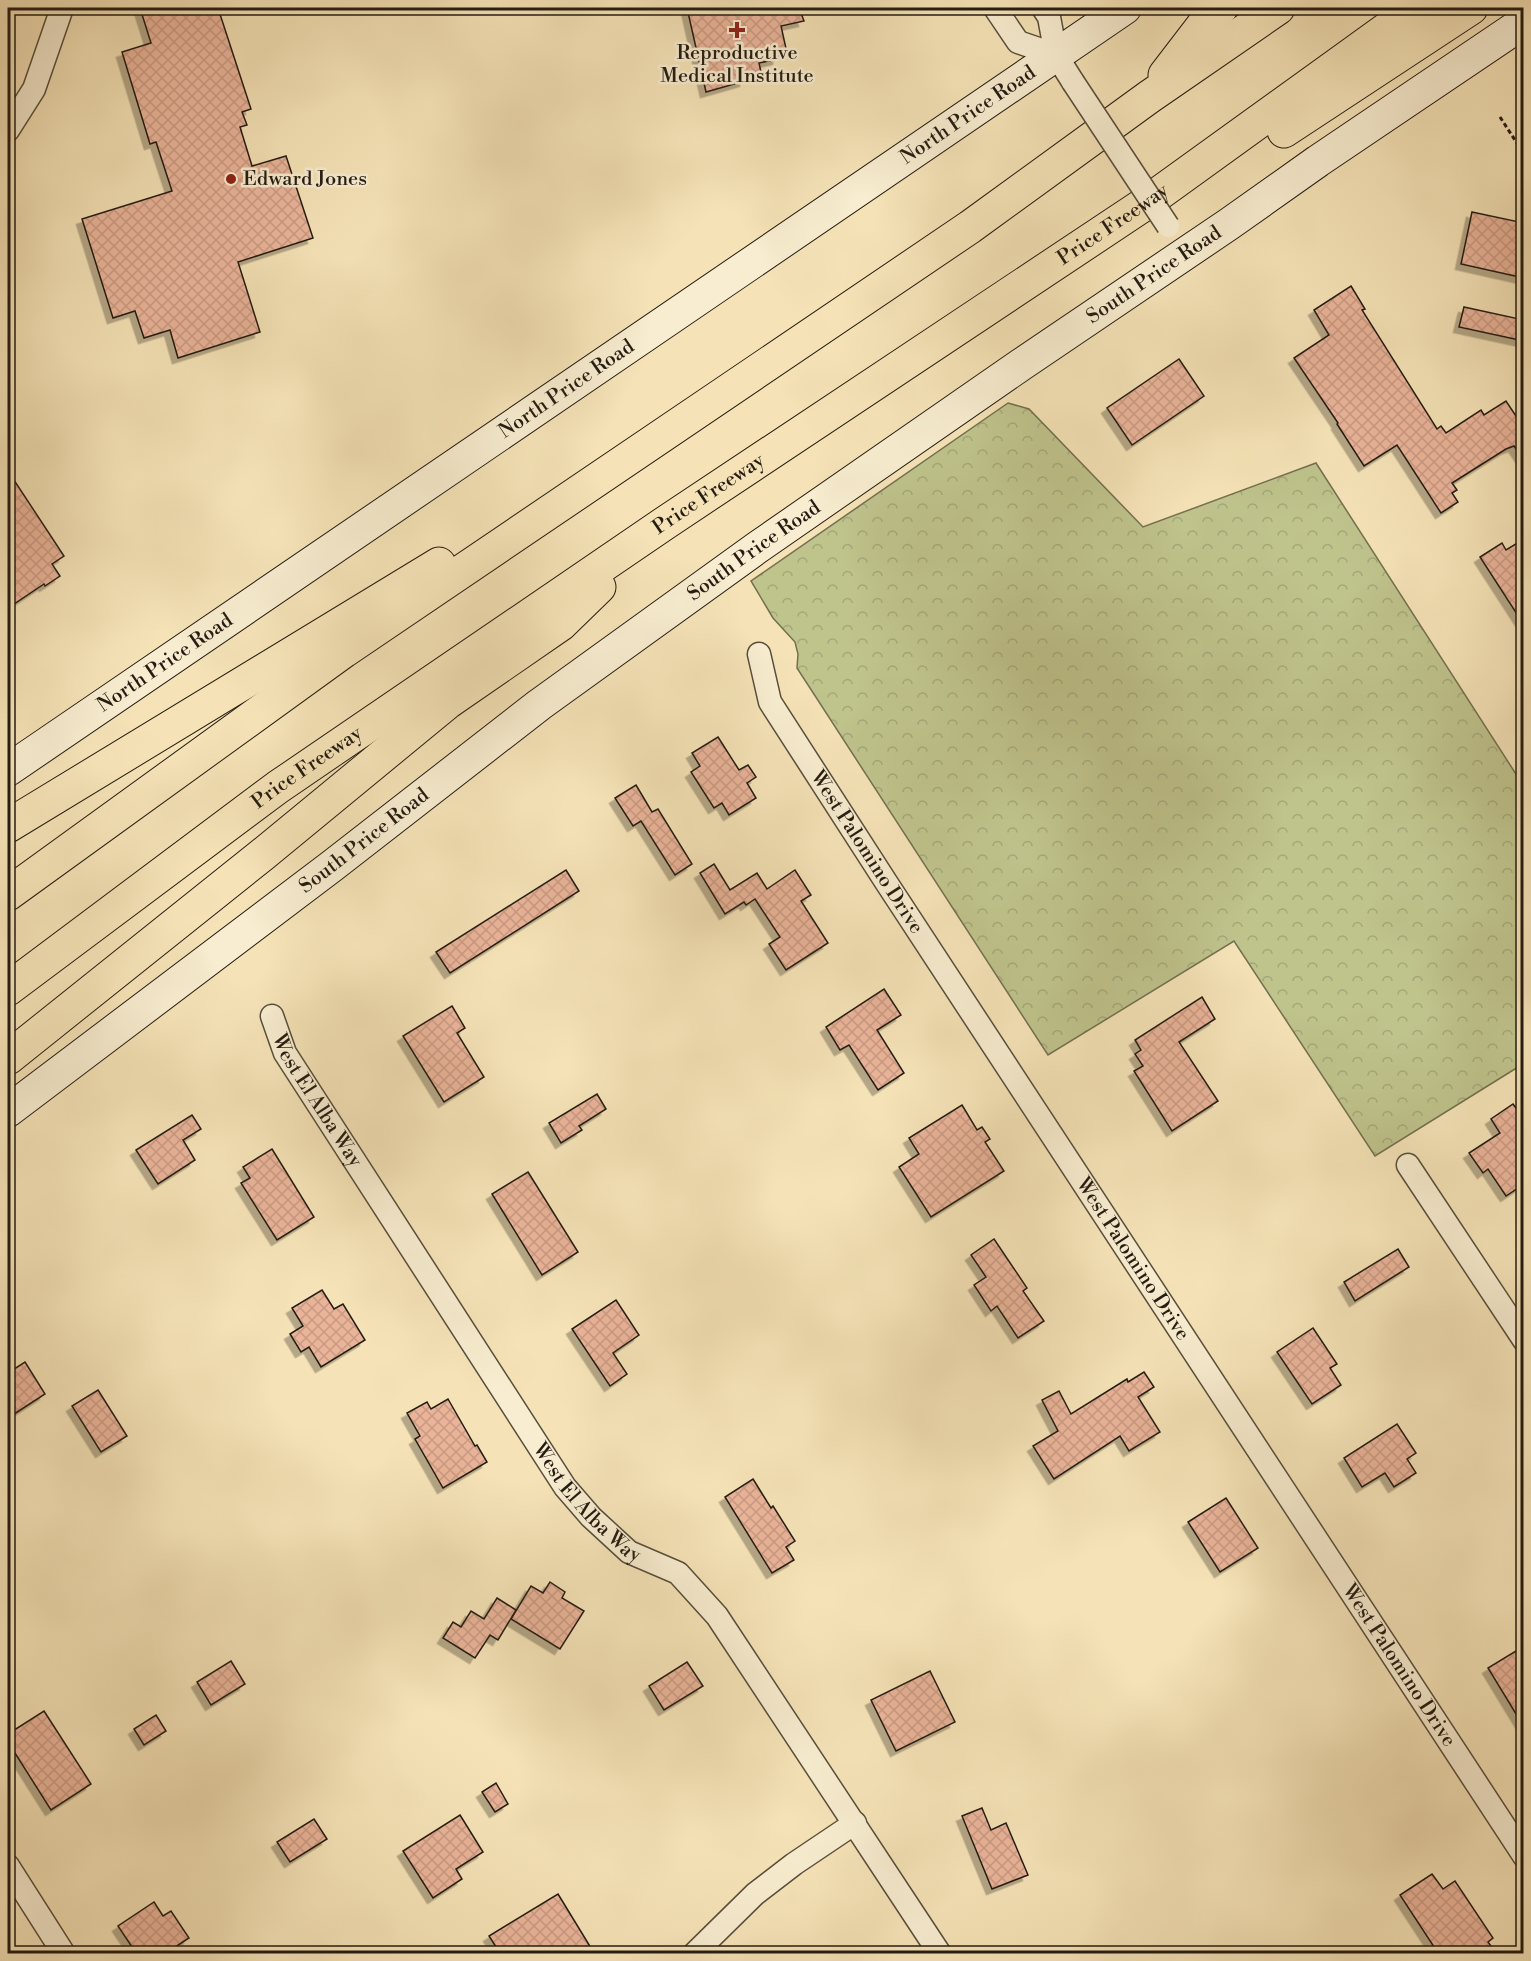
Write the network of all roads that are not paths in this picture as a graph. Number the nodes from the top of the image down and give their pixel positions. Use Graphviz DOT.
graph roads {
  1 [pos="62,8"];
  2 [pos="995,8"];
  3 [pos="1043,8"];
  4 [pos="1125,8"];
  5 [pos="1221,8"];
  6 [pos="1278,8"];
  7 [pos="1416,8"];
  8 [pos="1471,8"];
  9 [pos="1524,22"];
  10 [pos="1056,55"];
  11 [pos="1149,97"];
  12 [pos="8,130"];
  13 [pos="1143,205"];
  14 [pos="1186,253"];
  15 [pos="637,453"];
  16 [pos="665,523"];
  17 [pos="759,654"];
  18 [pos="8,770"];
  19 [pos="8,826"];
  20 [pos="8,894"];
  21 [pos="8,989"];
  22 [pos="272,1016"];
  23 [pos="8,1058"];
  24 [pos="8,1111"];
  25 [pos="1408,1165"];
  26 [pos="1524,1340"];
  27 [pos="855,1823"];
  28 [pos="1524,1856"];
  29 [pos="11,1878"];
  30 [pos="8,1950"];
  31 [pos="60,1952"];
  32 [pos="13,1953"];
  33 [pos="694,1953"];
  34 [pos="940,1953"];
  1 -- 12 [label="street"];
  2 -- 10 [label="street"];
  3 -- 10 [label="street"];
  4 -- 10 [label="main road, North Price Road"];
  5 -- 11 [label="highway"];
  6 -- 11 [label="highway"];
  7 -- 13 [label="highway, Price Freeway"];
  8 -- 13 [label="highway"];
  9 -- 14 [label="main road, South Price Road"];
  10 -- 14 [label="street, bridge"];
  10 -- 18 [label="main road, North Price Road"];
  11 -- 15 [label="highway"];
  13 -- 16 [label="highway, Price Freeway"];
  14 -- 24 [label="main road, South Price Road"];
  15 -- 19 [label="highway"];
  15 -- 20 [label="highway"];
  16 -- 21 [label="highway, Price Freeway"];
  16 -- 23 [label="highway"];
  17 -- 28 [label="street, West Palomino Drive"];
  22 -- 27 [label="street, West El Alba Way"];
  25 -- 26 [label="street"];
  27 -- 33 [label="street"];
  27 -- 34 [label="street, West El Alba Way"];
  29 -- 31 [label="street"];
  30 -- 32 [label="lane"];
}
